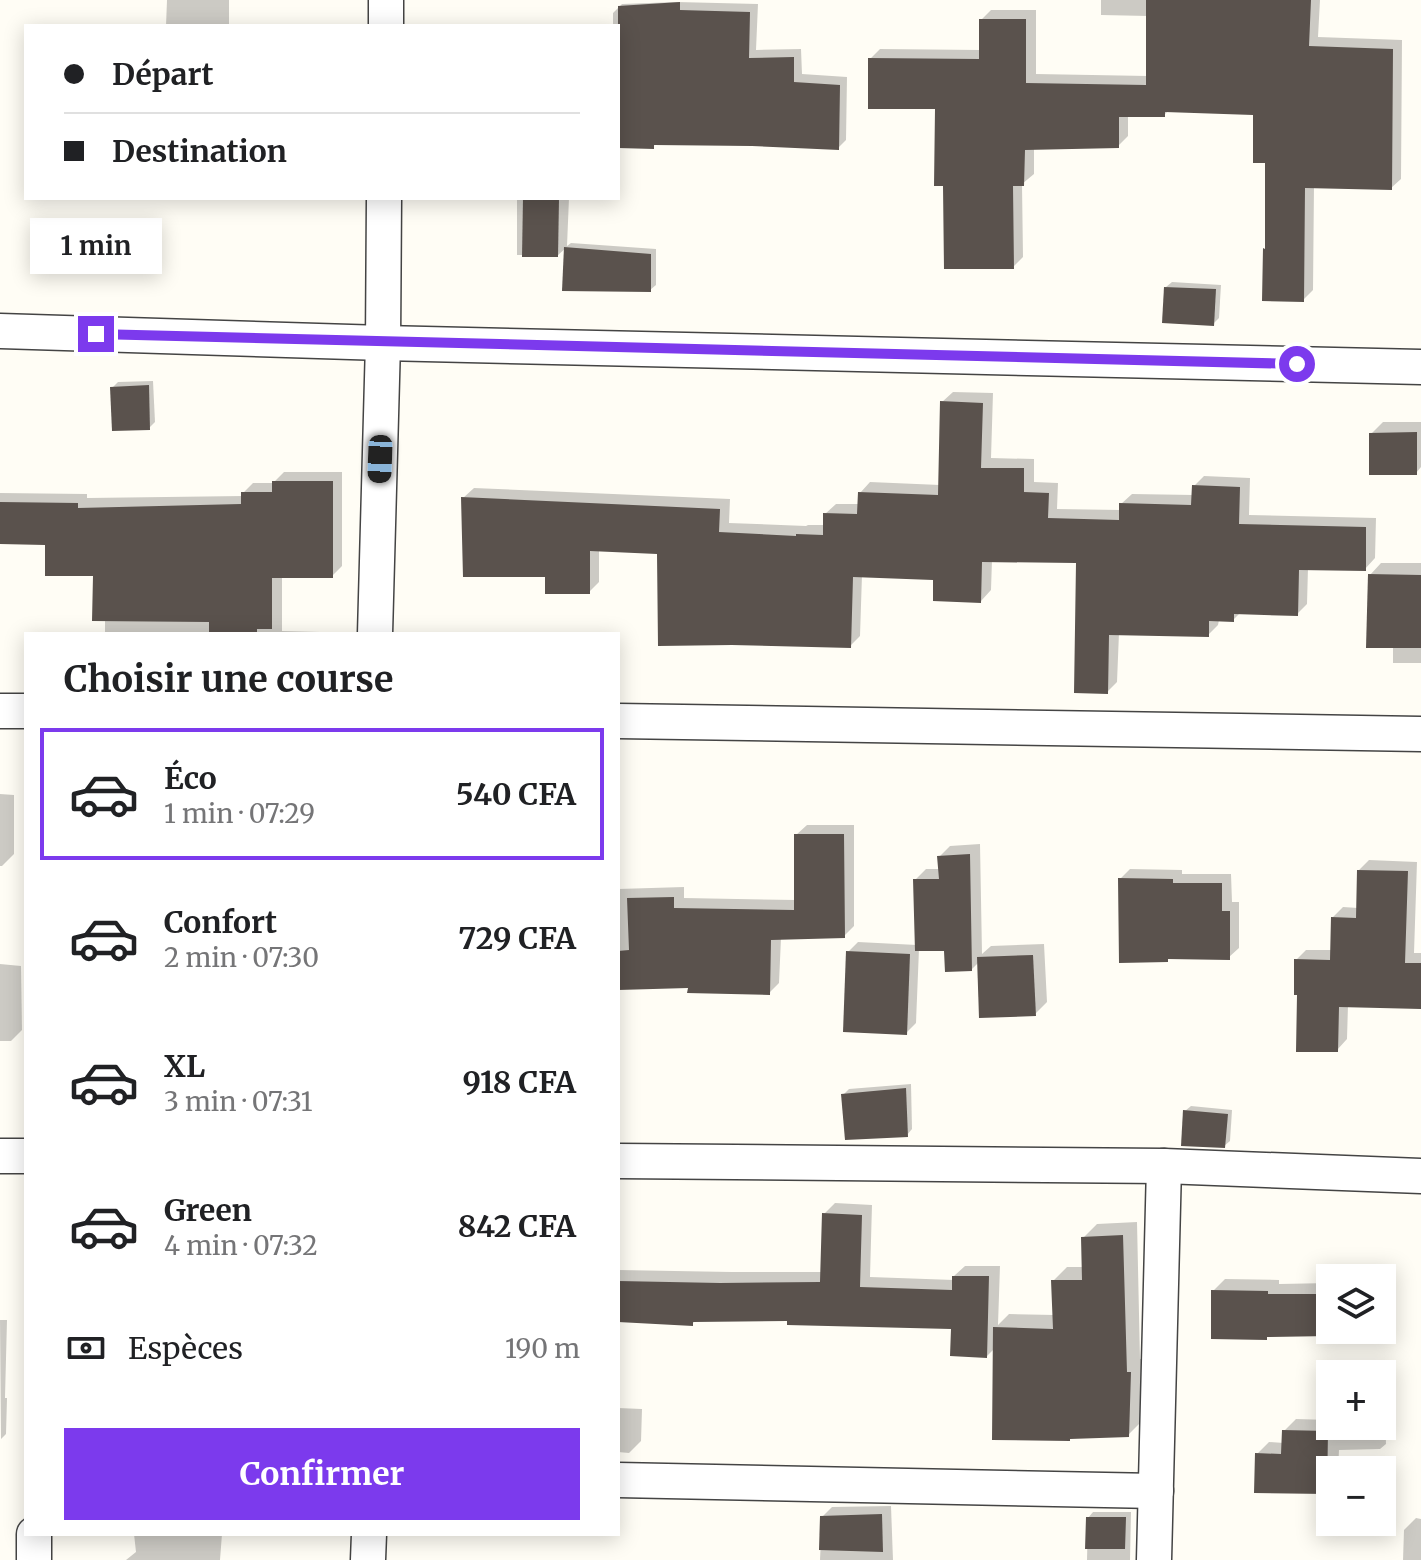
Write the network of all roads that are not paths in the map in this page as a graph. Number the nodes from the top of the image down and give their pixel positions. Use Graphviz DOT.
graph roads {
  1 [pos="386,0"];
  2 [pos="386,24"];
  3 [pos="384,200"];
  4 [pos="0,331"];
  5 [pos="383,343"];
  6 [pos="1421,367"];
  7 [pos="375,632"];
  8 [pos="0,711"];
  9 [pos="24,711"];
  10 [pos="620,721"];
  11 [pos="1421,734"];
  12 [pos="0,1156"];
  13 [pos="24,1156"];
  14 [pos="620,1161"];
  15 [pos="1164,1166"];
  16 [pos="1421,1176"];
  17 [pos="620,1480"];
  18 [pos="1156,1491"];
  19 [pos="34,1536"];
  20 [pos="369,1536"];
  21 [pos="34,1560"];
  22 [pos="368,1560"];
  23 [pos="1154,1560"];
  1 -- 2 [label="street"];
  3 -- 5 [label="street"];
  4 -- 5 [label="street"];
  5 -- 6 [label="street"];
  5 -- 7 [label="street"];
  8 -- 9 [label="street"];
  10 -- 11 [label="street"];
  12 -- 13 [label="street"];
  14 -- 15 [label="street"];
  15 -- 16 [label="street"];
  15 -- 18 [label="street"];
  17 -- 18 [label="street"];
  18 -- 23 [label="street"];
  19 -- 21 [label="street"];
  20 -- 22 [label="street"];
}
